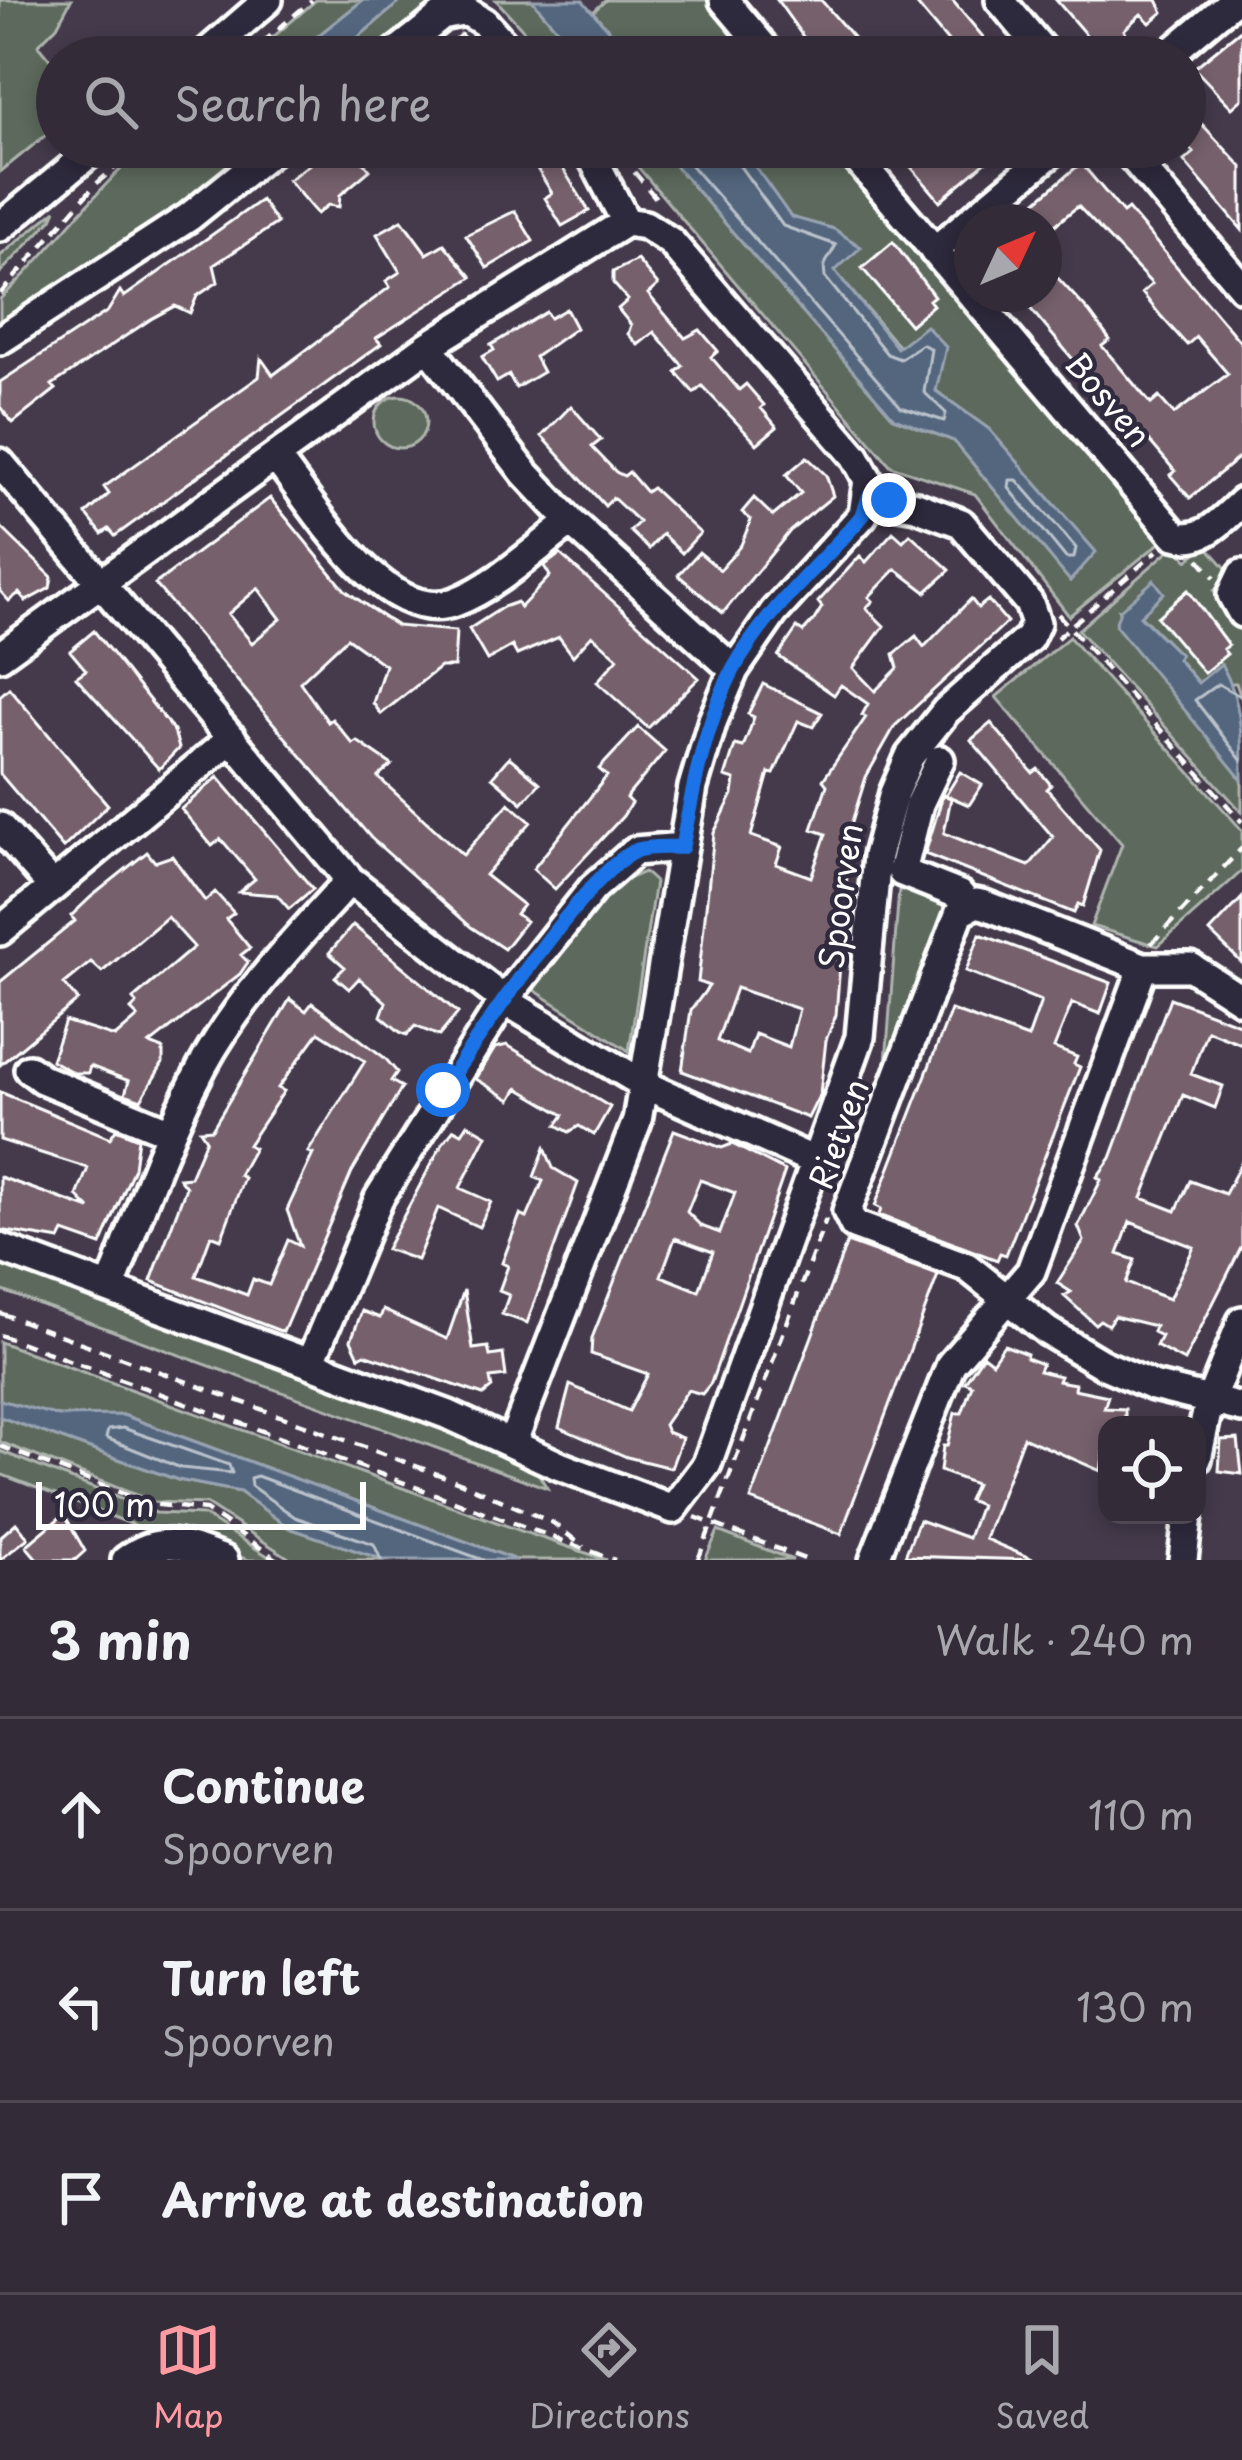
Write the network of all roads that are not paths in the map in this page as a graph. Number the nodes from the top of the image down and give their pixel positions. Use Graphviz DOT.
graph roads {
  1 [pos="268,0"];
  2 [pos="724,0"];
  3 [pos="1000,0"];
  4 [pos="1234,0"];
  5 [pos="226,36"];
  6 [pos="417,36"];
  7 [pos="496,36"];
  8 [pos="754,36"];
  9 [pos="1030,36"];
  10 [pos="1191,36"];
  11 [pos="73,168"];
  12 [pos="251,168"];
  13 [pos="598,168"];
  14 [pos="865,168"];
  15 [pos="1033,168"];
  16 [pos="1142,168"];
  17 [pos="9,221"];
  18 [pos="626,222"];
  19 [pos="0,238"];
  20 [pos="934,251"];
  21 [pos="1242,287"];
  22 [pos="0,340"];
  23 [pos="428,346"];
  24 [pos="276,458"];
  25 [pos="0,463"];
  26 [pos="869,497"];
  27 [pos="1242,502"];
  28 [pos="571,522"];
  29 [pos="102,585"];
  30 [pos="0,656"];
  31 [pos="734,670"];
  32 [pos="232,738"];
  33 [pos="940,760"];
  34 [pos="0,827"];
  35 [pos="682,847"];
  36 [pos="350,880"];
  37 [pos="52,886"];
  38 [pos="968,906"];
  39 [pos="0,931"];
  40 [pos="1143,967"];
  41 [pos="504,1000"];
  42 [pos="1242,1000"];
  43 [pos="28,1069"];
  44 [pos="645,1085"];
  45 [pos="170,1132"];
  46 [pos="815,1161"];
  47 [pos="0,1248"];
  48 [pos="111,1287"];
  49 [pos="1009,1300"];
  50 [pos="1242,1321"];
  51 [pos="310,1363"];
  52 [pos="1209,1402"];
  53 [pos="1242,1408"];
  54 [pos="1206,1416"];
  55 [pos="513,1442"];
  56 [pos="1187,1524"];
  57 [pos="126,1560"];
  58 [pos="224,1560"];
  59 [pos="874,1560"];
  60 [pos="1183,1560"];
  1 -- 5 [label="street"];
  2 -- 8 [label="street"];
  3 -- 9 [label="street"];
  4 -- 10 [label="street"];
  6 -- 7 [label="street"];
  11 -- 17 [label="street"];
  12 -- 22 [label="street"];
  13 -- 18 [label="street"];
  14 -- 20 [label="street, Bosven"];
  15 -- 20 [label="street"];
  16 -- 21 [label="street"];
  17 -- 19 [label="street"];
  18 -- 23 [label="street"];
  18 -- 26 [label="street"];
  20 -- 27 [label="street, Bosven"];
  23 -- 24 [label="street"];
  23 -- 28 [label="street"];
  24 -- 28 [label="street"];
  24 -- 29 [label="street"];
  25 -- 29 [label="street"];
  26 -- 31 [label="street"];
  26 -- 46 [label="street, Spoorven"];
  28 -- 31 [label="street"];
  29 -- 30 [label="street"];
  29 -- 32 [label="street"];
  31 -- 35 [label="street"];
  32 -- 36 [label="street"];
  32 -- 37 [label="street"];
  33 -- 38 [label="street"];
  34 -- 37 [label="street"];
  35 -- 41 [label="street"];
  35 -- 44 [label="street"];
  36 -- 41 [label="street"];
  36 -- 45 [label="street"];
  37 -- 39 [label="street"];
  38 -- 40 [label="street"];
  38 -- 49 [label="street, Rietven"];
  40 -- 42 [label="street"];
  40 -- 49 [label="street"];
  41 -- 44 [label="street"];
  41 -- 51 [label="street"];
  43 -- 45 [label="street"];
  44 -- 46 [label="street"];
  44 -- 55 [label="street"];
  45 -- 48 [label="street"];
  46 -- 55 [label="street, Spoorven"];
  47 -- 48 [label="street, Spoorven"];
  48 -- 51 [label="street, Spoorven"];
  49 -- 52 [label="street, Rietven"];
  49 -- 59 [label="street"];
  50 -- 52 [label="street"];
  51 -- 55 [label="street, Spoorven"];
  52 -- 53 [label="street, Rietven"];
  52 -- 54 [label="street"];
  56 -- 60 [label="street"];
  57 -- 58 [label="street"];
}
